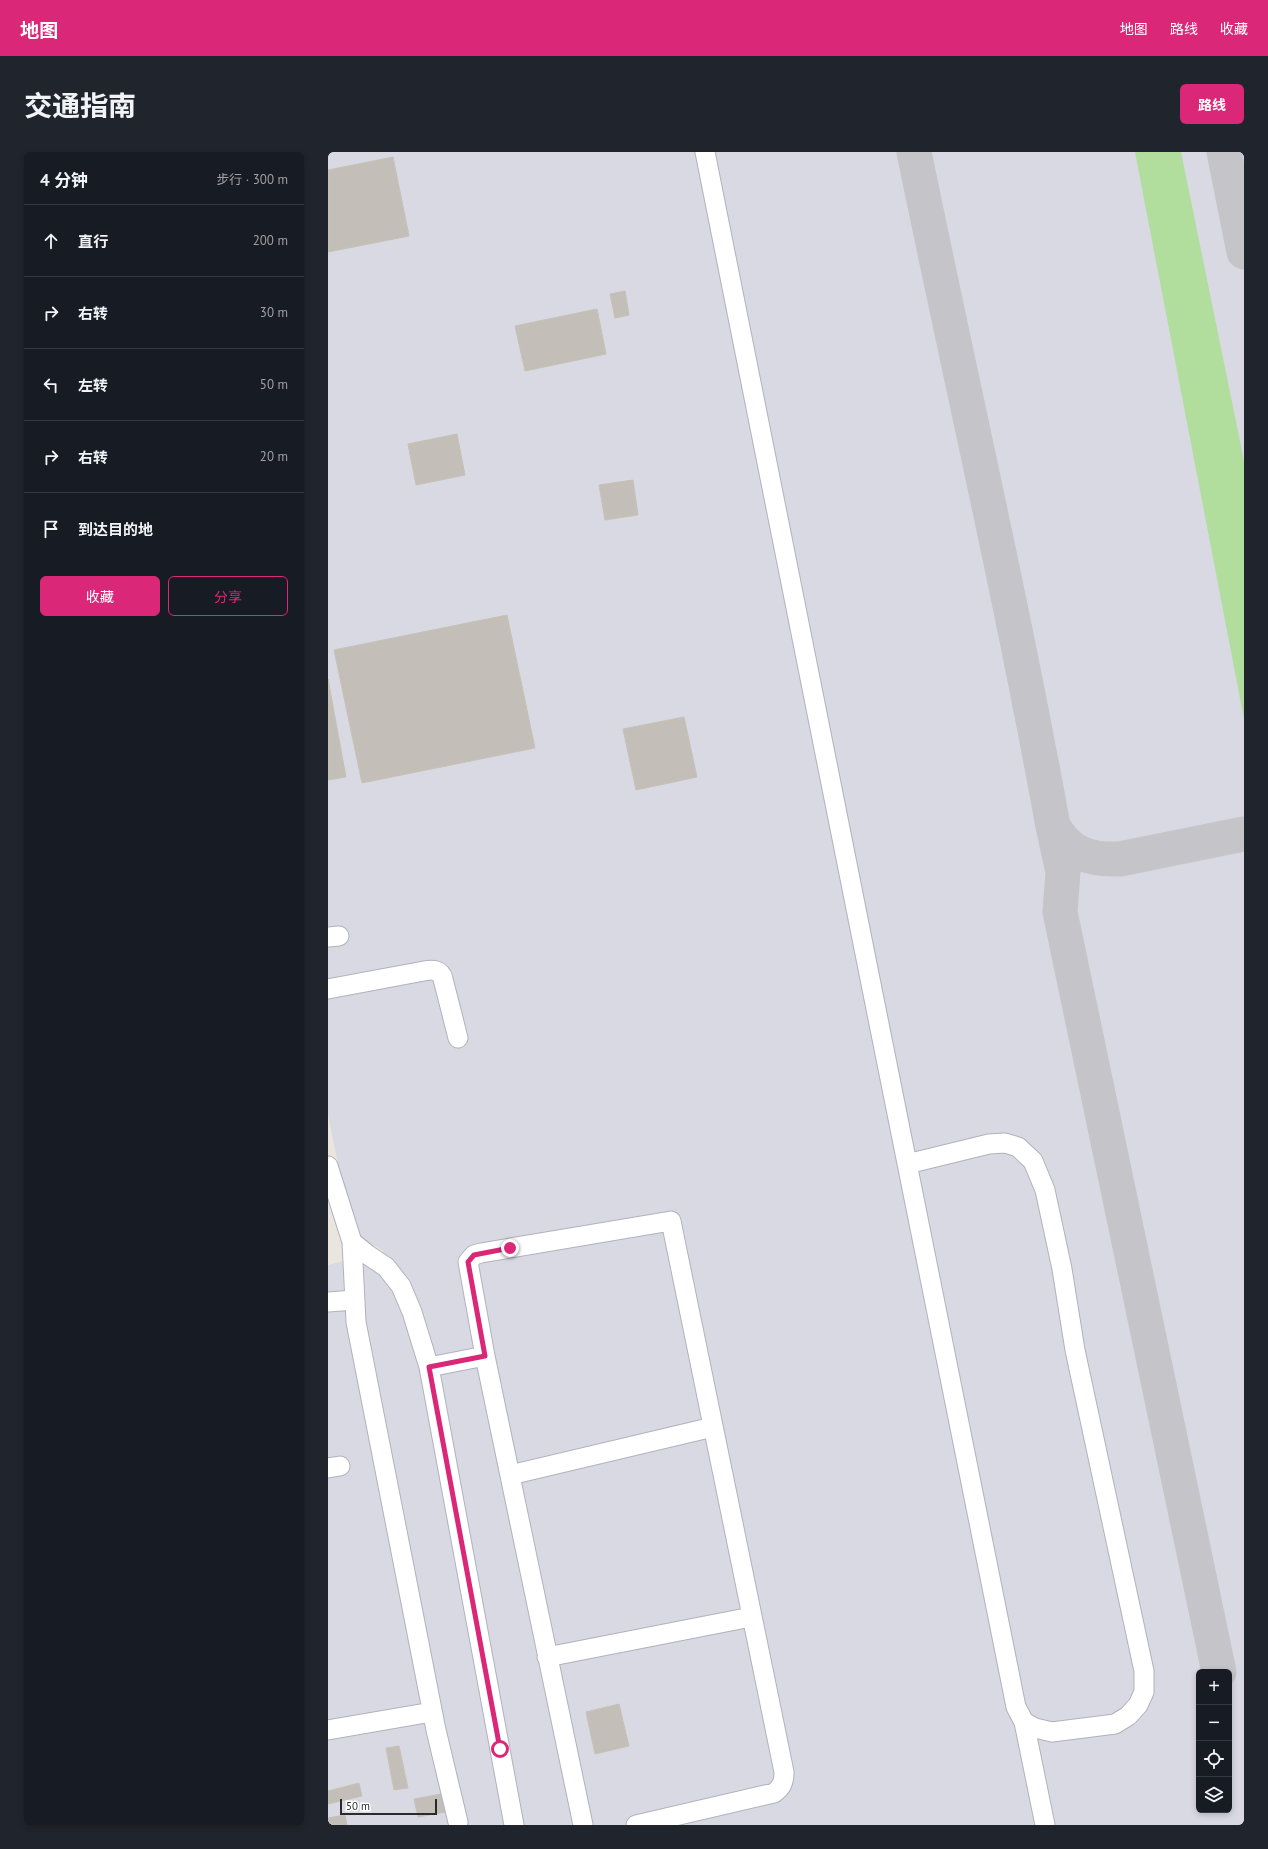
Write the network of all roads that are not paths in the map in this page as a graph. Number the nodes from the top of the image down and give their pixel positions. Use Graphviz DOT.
graph roads {
  1 [pos="705,152"];
  2 [pos="328,989"];
  3 [pos="458,1038"];
  4 [pos="907,1164"];
  5 [pos="328,1166"];
  6 [pos="352,1242"];
  7 [pos="354,1300"];
  8 [pos="328,1302"];
  9 [pos="485,1356"];
  10 [pos="429,1367"];
  11 [pos="713,1427"];
  12 [pos="510,1475"];
  13 [pos="751,1617"];
  14 [pos="547,1658"];
  15 [pos="432,1712"];
  16 [pos="1024,1722"];
  17 [pos="328,1730"];
  18 [pos="458,1822"];
  19 [pos="514,1825"];
  20 [pos="583,1825"];
  21 [pos="636,1825"];
  22 [pos="1045,1825"];
  1 -- 4 [label="lane"];
  2 -- 3 [label="lane"];
  4 -- 16 [label="lane"];
  4 -- 16 [label="lane"];
  5 -- 6 [label="lane"];
  6 -- 7 [label="lane"];
  6 -- 10 [label="lane"];
  7 -- 8 [label="lane"];
  7 -- 15 [label="lane"];
  9 -- 10 [label="lane"];
  9 -- 11 [label="lane"];
  9 -- 12 [label="lane"];
  10 -- 19 [label="lane"];
  11 -- 12 [label="lane"];
  11 -- 13 [label="lane"];
  12 -- 14 [label="lane"];
  13 -- 14 [label="lane"];
  13 -- 21 [label="lane"];
  14 -- 20 [label="lane"];
  15 -- 17 [label="lane"];
  15 -- 18 [label="lane"];
  16 -- 22 [label="lane"];
}
